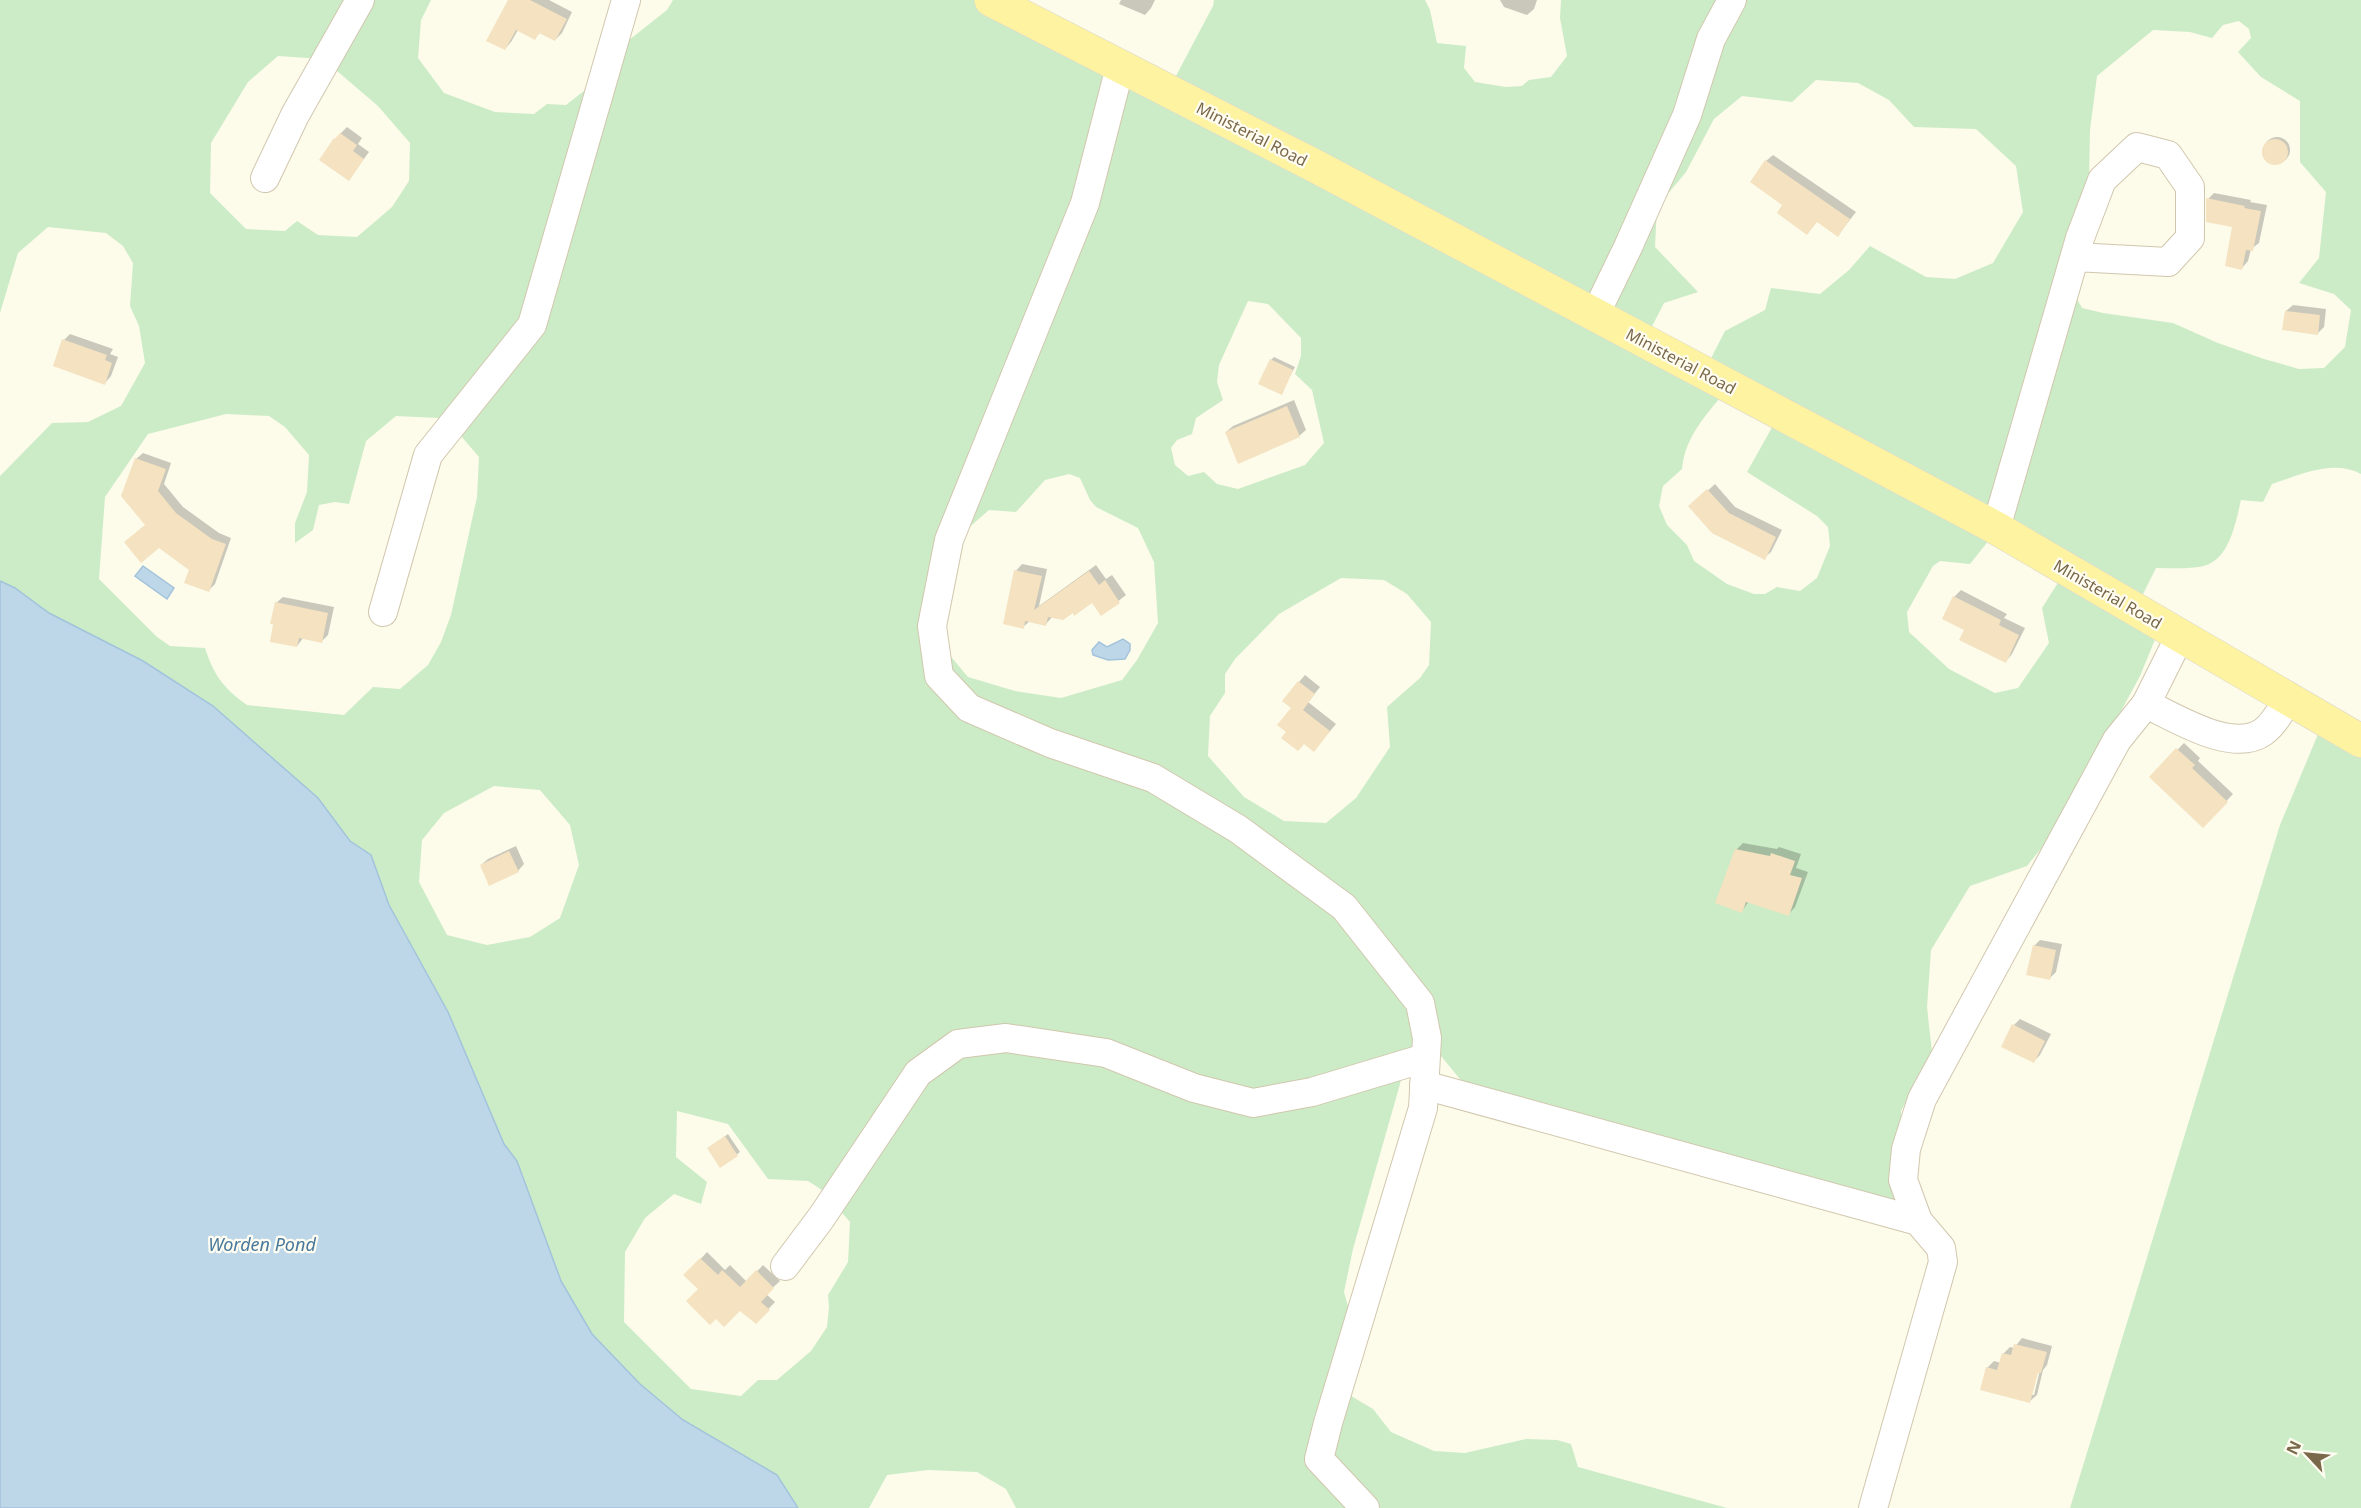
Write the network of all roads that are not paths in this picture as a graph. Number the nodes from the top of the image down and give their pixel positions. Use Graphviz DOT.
graph roads {
  1 [pos="360,0"];
  2 [pos="626,0"];
  3 [pos="991,0"];
  4 [pos="1732,0"];
  5 [pos="1120,67"];
  6 [pos="265,178"];
  7 [pos="2075,257"];
  8 [pos="1594,315"];
  9 [pos="1996,528"];
  10 [pos="383,612"];
  11 [pos="2180,636"];
  12 [pos="2288,699"];
  13 [pos="2146,704"];
  14 [pos="2361,741"];
  15 [pos="1425,1071"];
  16 [pos="1918,1221"];
  17 [pos="785,1266"];
  18 [pos="1365,1508"];
  19 [pos="1873,1508"];
  1 -- 6 [label="lane"];
  2 -- 10 [label="lane"];
  3 -- 5 [label="main road, Ministerial Road"];
  4 -- 8 [label="lane"];
  5 -- 8 [label="main road, Ministerial Road"];
  5 -- 15 [label="lane"];
  7 -- 7 [label="lane"];
  7 -- 9 [label="lane"];
  8 -- 9 [label="main road, Ministerial Road"];
  9 -- 11 [label="main road, Ministerial Road"];
  11 -- 12 [label="main road, Ministerial Road"];
  11 -- 13 [label="lane"];
  12 -- 13 [label="lane"];
  12 -- 14 [label="main road, Ministerial Road"];
  13 -- 16 [label="lane"];
  15 -- 16 [label="lane"];
  15 -- 17 [label="lane"];
  15 -- 18 [label="lane"];
  16 -- 19 [label="lane"];
}
